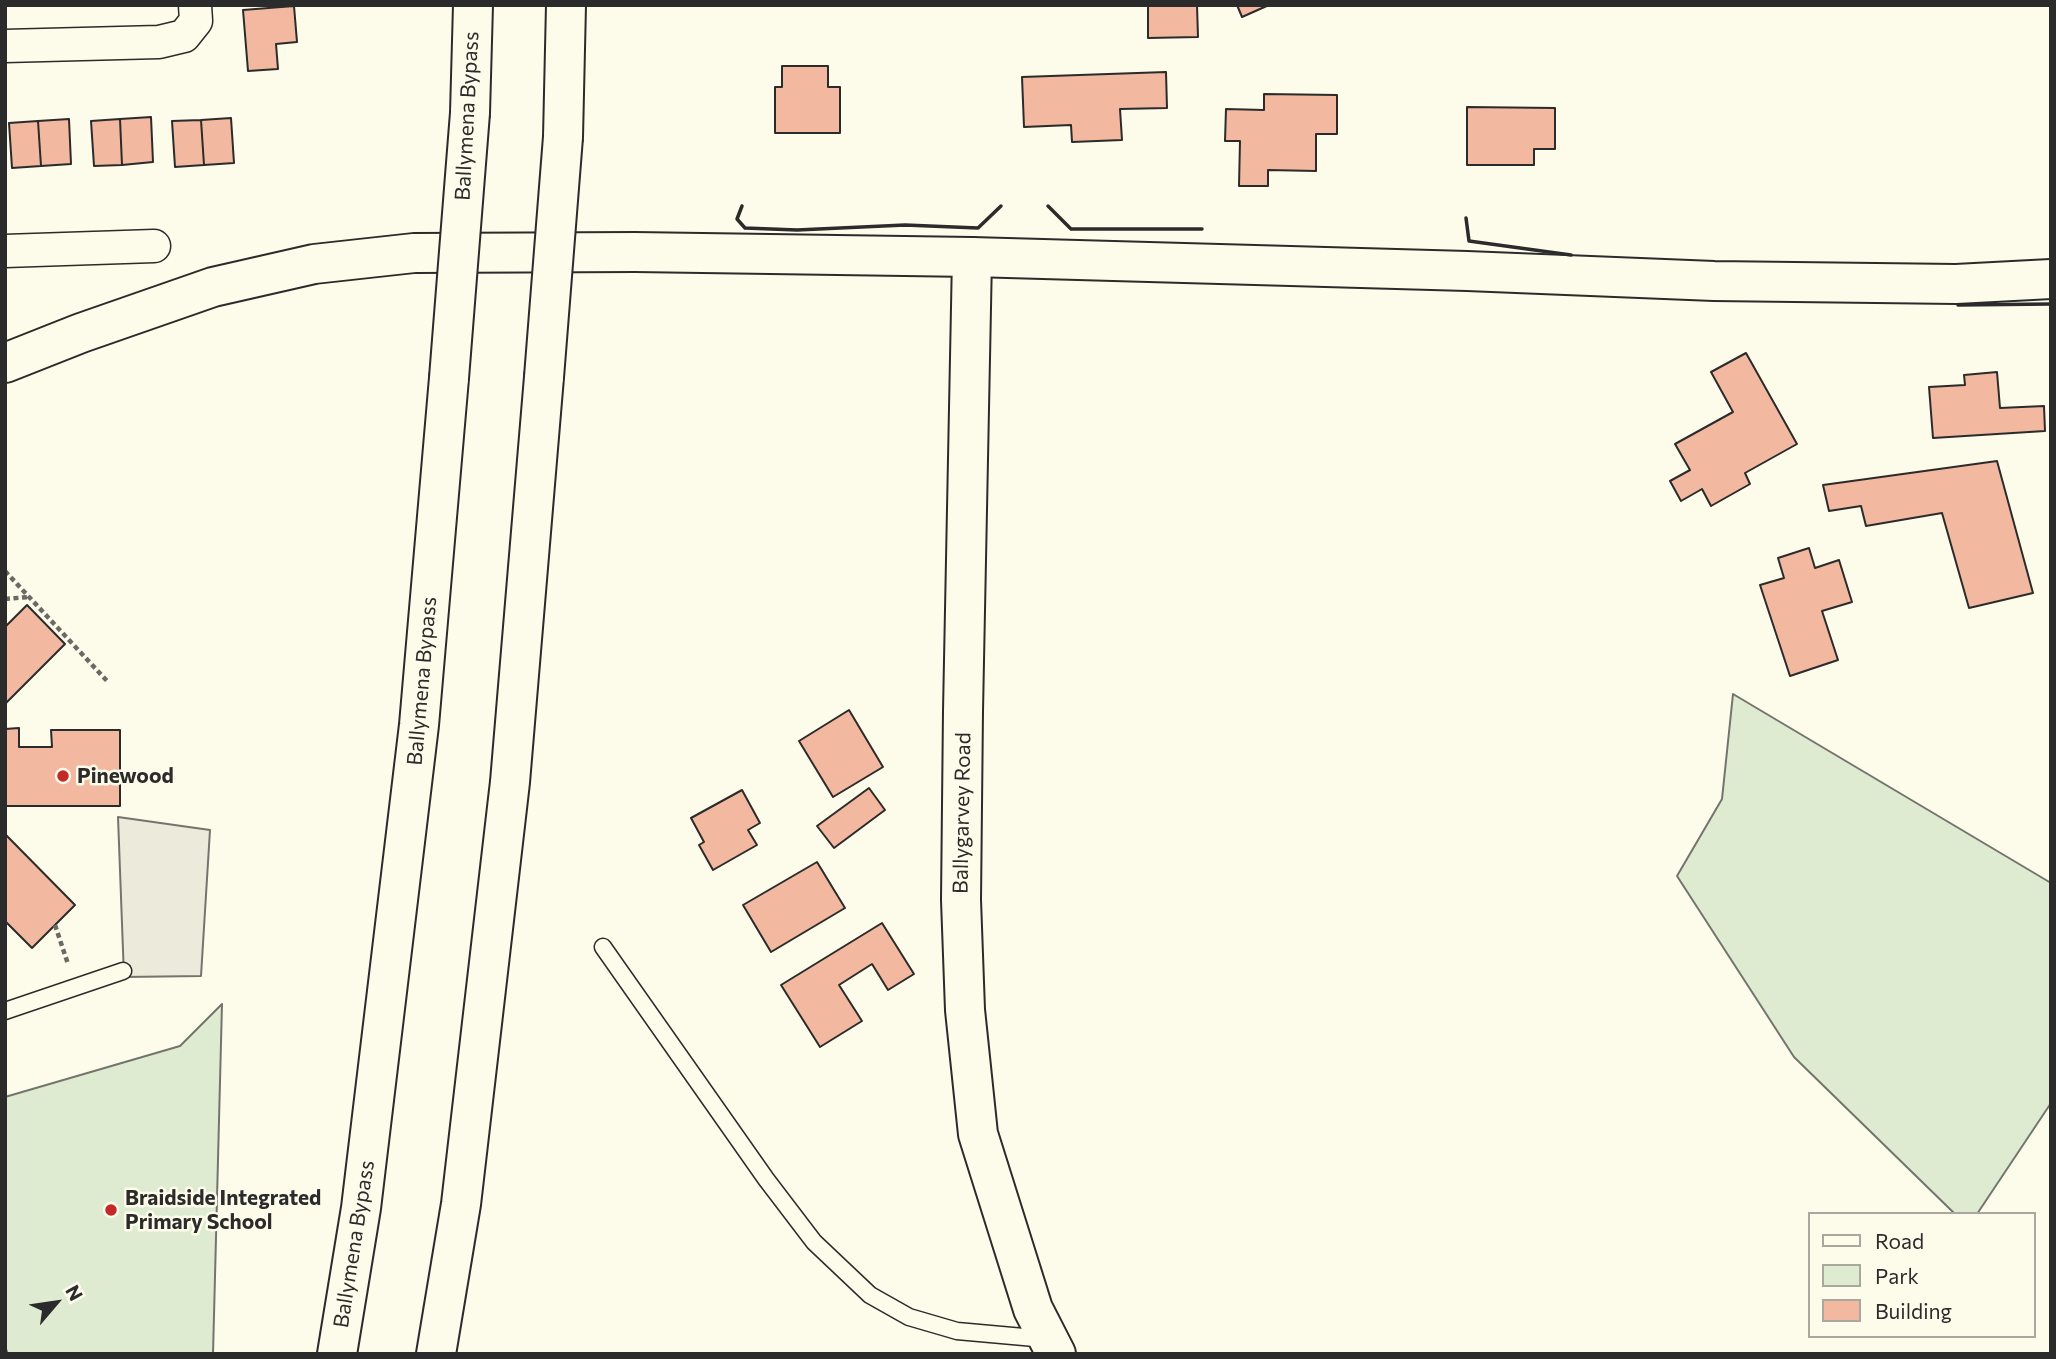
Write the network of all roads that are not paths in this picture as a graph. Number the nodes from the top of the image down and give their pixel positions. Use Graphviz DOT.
graph roads {
  1 [pos="195,5"];
  2 [pos="473,5"];
  3 [pos="566,5"];
  4 [pos="5,46"];
  5 [pos="154,246"];
  6 [pos="5,251"];
  7 [pos="972,257"];
  8 [pos="2051,279"];
  9 [pos="5,363"];
  10 [pos="603,947"];
  11 [pos="123,971"];
  12 [pos="5,1011"];
  13 [pos="1052,1346"];
  14 [pos="337,1354"];
  15 [pos="436,1354"];
  1 -- 4 [label="street"];
  2 -- 14 [label="main road, Ballymena Bypass, bridge"];
  3 -- 15 [label="main road, bridge"];
  5 -- 6 [label="street"];
  7 -- 8 [label="main road"];
  7 -- 9 [label="main road"];
  7 -- 13 [label="main road, Ballygarvey Road"];
  10 -- 13 [label="lane"];
  11 -- 12 [label="lane"];
}
